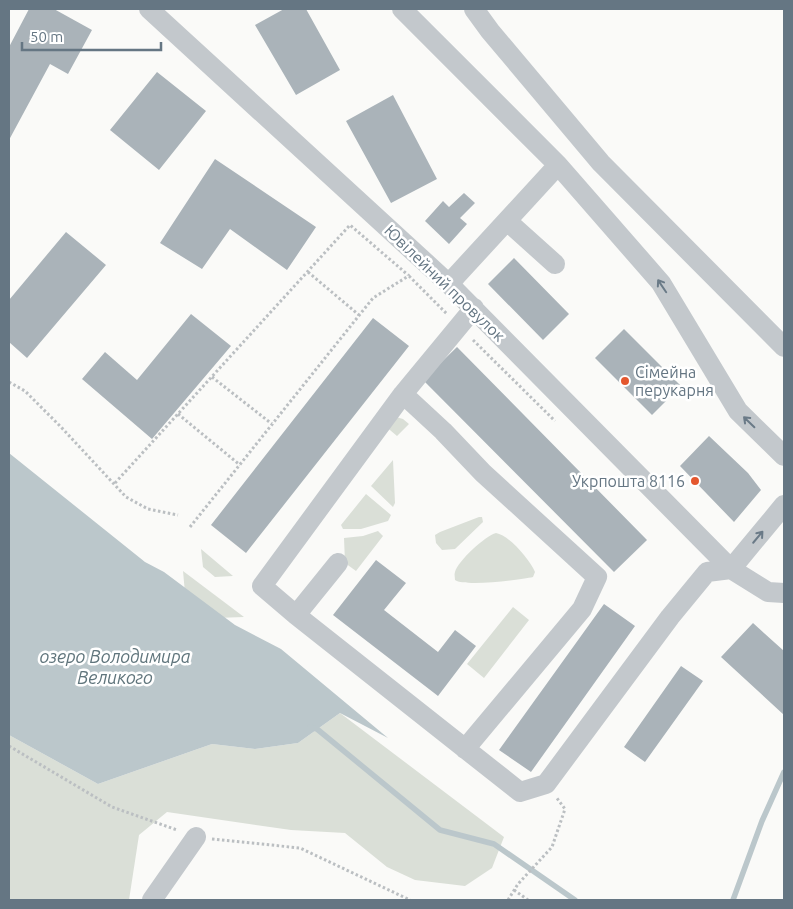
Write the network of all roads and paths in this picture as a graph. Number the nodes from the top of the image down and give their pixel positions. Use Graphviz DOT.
graph roads {
  1 [pos="149,9"];
  2 [pos="402,9"];
  3 [pos="474,9"];
  4 [pos="558,165"];
  5 [pos="507,222"];
  6 [pos="423,262"];
  7 [pos="555,264"];
  8 [pos="308,272"];
  9 [pos="408,275"];
  10 [pos="450,285"];
  11 [pos="474,308"];
  12 [pos="359,315"];
  13 [pos="784,347"];
  14 [pos="212,377"];
  15 [pos="9,382"];
  16 [pos="403,394"];
  17 [pos="178,414"];
  18 [pos="272,424"];
  19 [pos="784,456"];
  20 [pos="241,465"];
  21 [pos="115,483"];
  22 [pos="784,505"];
  23 [pos="178,516"];
  24 [pos="190,527"];
  25 [pos="338,563"];
  26 [pos="731,569"];
  27 [pos="784,593"];
  28 [pos="296,615"];
  29 [pos="465,749"];
  30 [pos="546,784"];
  31 [pos="196,837"];
  32 [pos="514,890"];
  33 [pos="152,900"];
  34 [pos="508,900"];
  35 [pos="528,900"];
  1 -- 6 [label="street, Ювілейний провулок"];
  2 -- 4 [label="street"];
  3 -- 13 [label="street"];
  4 -- 5 [label="street"];
  19 -- 4 [label="street, one-way"];
  5 -- 7 [label="street"];
  5 -- 10 [label="street"];
  6 -- 10 [label="street, Ювілейний провулок"];
  6 -- 12 [label="path"];
  8 -- 9 [label="path"];
  8 -- 12 [label="path"];
  8 -- 14 [label="path"];
  10 -- 11 [label="street, Ювілейний провулок"];
  11 -- 16 [label="street"];
  11 -- 26 [label="street, Ювілейний провулок"];
  12 -- 18 [label="path"];
  14 -- 17 [label="path"];
  14 -- 18 [label="path"];
  15 -- 23 [label="path"];
  16 -- 28 [label="street"];
  16 -- 29 [label="street"];
  17 -- 20 [label="path"];
  17 -- 21 [label="path"];
  18 -- 24 [label="path"];
  26 -- 22 [label="street, one-way"];
  25 -- 28 [label="street"];
  26 -- 27 [label="street, Ювілейний провулок"];
  26 -- 30 [label="street"];
  28 -- 29 [label="street"];
  29 -- 30 [label="street"];
  30 -- 32 [label="path"];
  31 -- 33 [label="street"];
  32 -- 34 [label="path"];
  32 -- 35 [label="path"];
}
